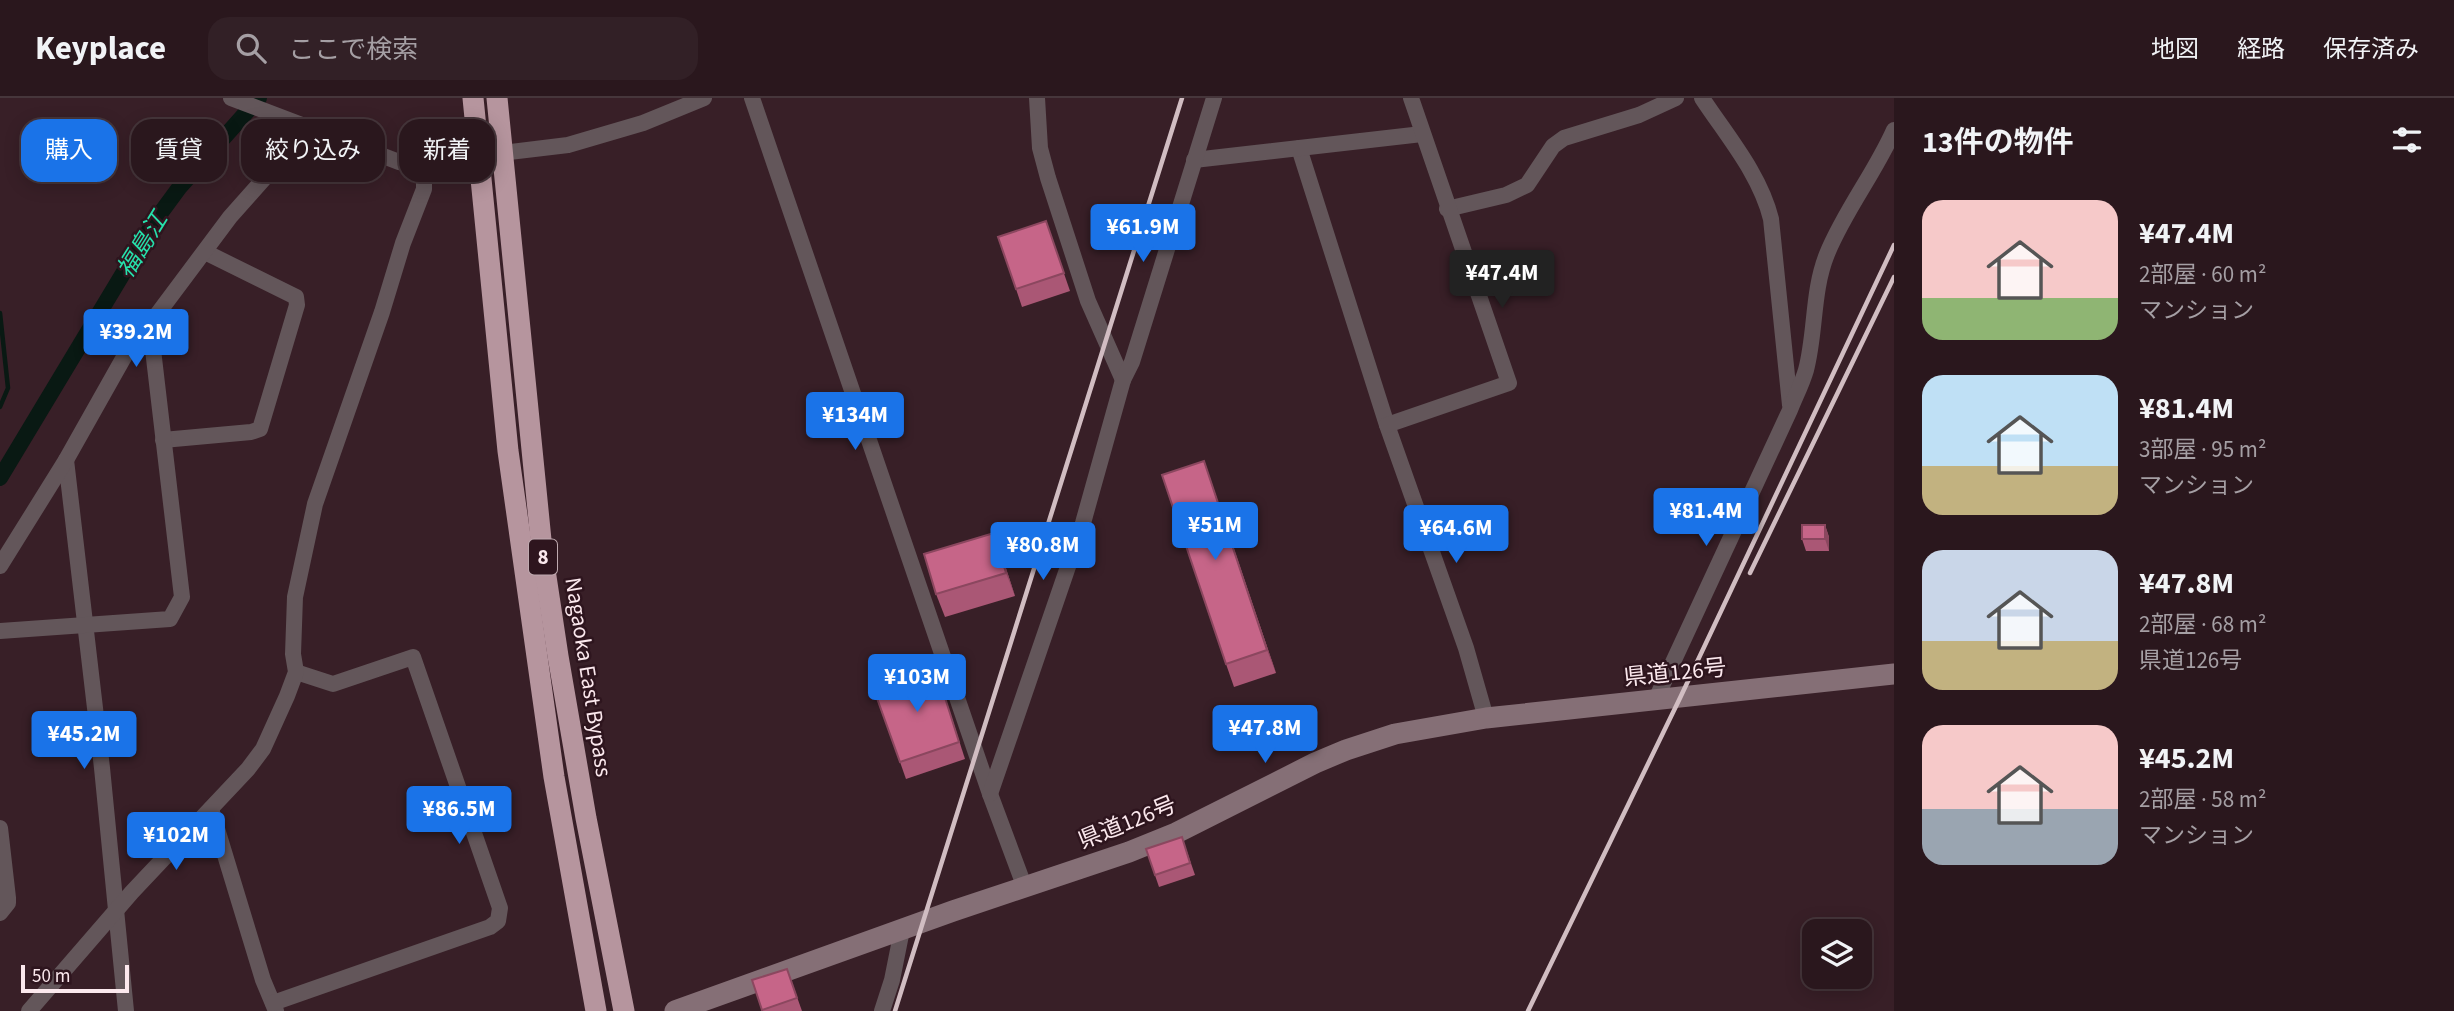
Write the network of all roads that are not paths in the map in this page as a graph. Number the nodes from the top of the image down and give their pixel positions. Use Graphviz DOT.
graph roads {
  1 [pos="474,98"];
  2 [pos="497,98"];
  3 [pos="704,98"];
  4 [pos="752,98"];
  5 [pos="1037,98"];
  6 [pos="1214,98"];
  7 [pos="1411,98"];
  8 [pos="1676,98"];
  9 [pos="1702,98"];
  10 [pos="235,99"];
  11 [pos="287,119"];
  12 [pos="476,119"];
  13 [pos="1894,130"];
  14 [pos="1422,134"];
  15 [pos="1299,148"];
  16 [pos="502,153"];
  17 [pos="495,155"];
  18 [pos="1194,160"];
  19 [pos="258,182"];
  20 [pos="424,182"];
  21 [pos="481,182"];
  22 [pos="1447,209"];
  23 [pos="205,252"];
  24 [pos="150,324"];
  25 [pos="1123,380"];
  26 [pos="1790,411"];
  27 [pos="1387,425"];
  28 [pos="163,440"];
  29 [pos="66,460"];
  30 [pos="0,565"];
  31 [pos="84,625"];
  32 [pos="0,631"];
  33 [pos="296,672"];
  34 [pos="1894,674"];
  35 [pos="1656,701"];
  36 [pos="1486,718"];
  37 [pos="990,794"];
  38 [pos="211,809"];
  39 [pos="0,828"];
  40 [pos="1025,888"];
  41 [pos="0,913"];
  42 [pos="116,913"];
  43 [pos="902,930"];
  44 [pos="706,1005"];
  45 [pos="275,1007"];
  46 [pos="29,1011"];
  47 [pos="125,1011"];
  48 [pos="596,1011"];
  49 [pos="624,1011"];
  50 [pos="675,1011"];
  51 [pos="882,1011"];
  1 -- 12 [label="highway, Nagaoka East Bypass / 8"];
  2 -- 16 [label="highway, Nagaoka East Bypass / 8"];
  3 -- 16 [label="street"];
  4 -- 37 [label="street"];
  5 -- 25 [label="street"];
  6 -- 18 [label="street"];
  7 -- 14 [label="street"];
  8 -- 22 [label="street"];
  9 -- 26 [label="street"];
  10 -- 11 [label="street"];
  13 -- 26 [label="street"];
  14 -- 15 [label="street"];
  14 -- 22 [label="street"];
  15 -- 18 [label="street"];
  15 -- 27 [label="street"];
  16 -- 17 [label="street"];
  16 -- 49 [label="highway, Nagaoka East Bypass / 8"];
  18 -- 25 [label="street"];
  19 -- 23 [label="street"];
  20 -- 33 [label="street"];
  21 -- 48 [label="highway, Nagaoka East Bypass / 8"];
  22 -- 27 [label="street"];
  23 -- 24 [label="street"];
  23 -- 28 [label="street"];
  24 -- 28 [label="street"];
  24 -- 29 [label="street"];
  25 -- 37 [label="street"];
  26 -- 35 [label="street"];
  27 -- 36 [label="street"];
  28 -- 31 [label="street"];
  29 -- 30 [label="street"];
  29 -- 31 [label="street"];
  31 -- 32 [label="street"];
  31 -- 42 [label="street"];
  33 -- 38 [label="street"];
  33 -- 45 [label="street"];
  34 -- 35 [label="main road, 県道126号"];
  35 -- 36 [label="main road, 県道126号"];
  36 -- 40 [label="main road, 県道126号"];
  37 -- 40 [label="street"];
  38 -- 42 [label="street"];
  38 -- 45 [label="street"];
  39 -- 41 [label="street"];
  40 -- 43 [label="main road, 県道126号"];
  42 -- 46 [label="street"];
  42 -- 47 [label="street"];
  43 -- 44 [label="main road, 県道126号"];
  43 -- 51 [label="street"];
  44 -- 50 [label="main road, 県道126号"];
}
